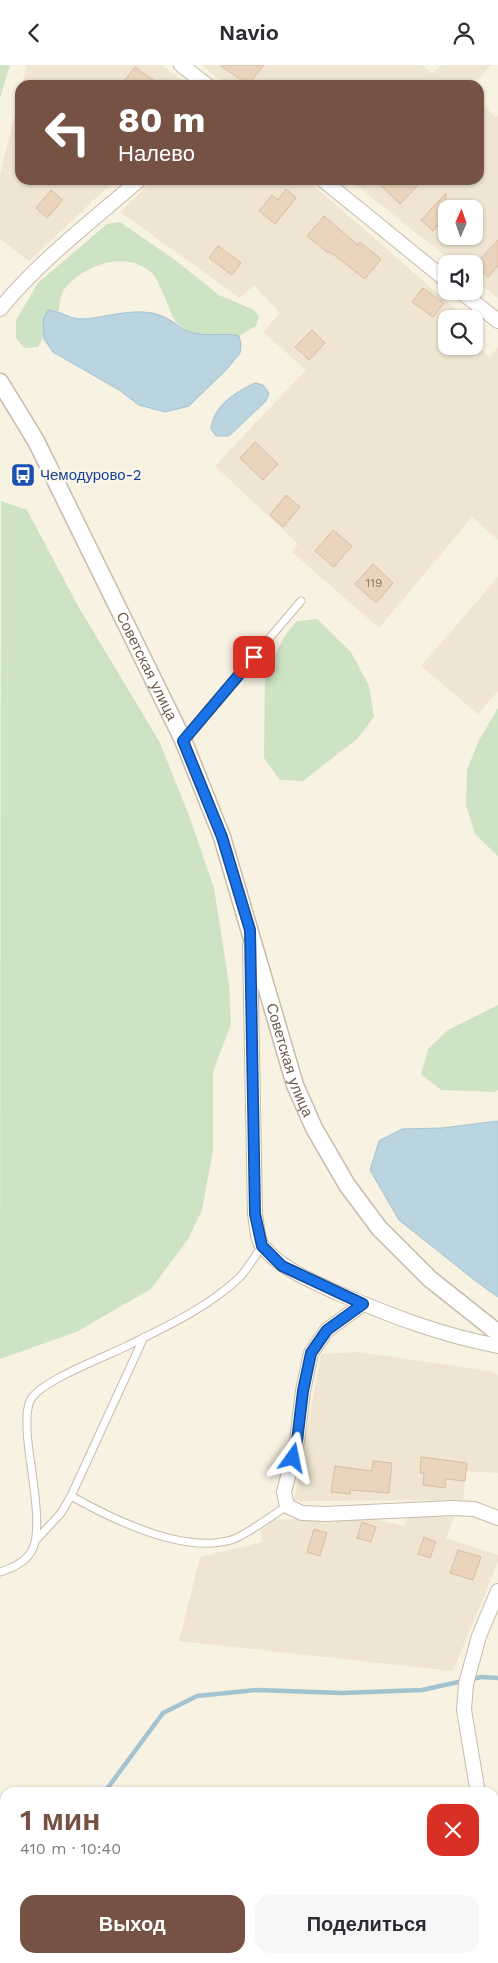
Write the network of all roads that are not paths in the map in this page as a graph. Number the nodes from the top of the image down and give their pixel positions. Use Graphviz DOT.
graph roads {
  1 [pos="181,65"];
  2 [pos="200,80"];
  3 [pos="133,185"];
  4 [pos="328,185"];
  5 [pos="438,274"];
  6 [pos="471,300"];
  7 [pos="0,309"];
  8 [pos="498,321"];
  9 [pos="0,382"];
  10 [pos="301,601"];
  11 [pos="183,741"];
  12 [pos="250,930"];
  13 [pos="262,1246"];
  14 [pos="363,1304"];
  15 [pos="498,1333"];
  16 [pos="144,1337"];
  17 [pos="498,1346"];
  18 [pos="71,1496"];
  19 [pos="287,1506"];
  20 [pos="498,1518"];
  21 [pos="37,1539"];
  22 [pos="0,1572"];
  23 [pos="498,1591"];
  24 [pos="477,1787"];
  1 -- 2 [label="street"];
  3 -- 7 [label="street"];
  4 -- 5 [label="street"];
  6 -- 8 [label="street"];
  9 -- 11 [label="street, Советская улица"];
  10 -- 11 [label="lane"];
  11 -- 12 [label="street, Советская улица"];
  12 -- 13 [label="street"];
  12 -- 15 [label="street, Советская улица"];
  13 -- 14 [label="street"];
  13 -- 16 [label="lane"];
  14 -- 17 [label="street"];
  14 -- 19 [label="street"];
  16 -- 18 [label="lane"];
  16 -- 21 [label="lane"];
  18 -- 19 [label="lane"];
  18 -- 21 [label="lane"];
  19 -- 20 [label="street"];
  21 -- 22 [label="lane"];
  23 -- 24 [label="street"];
}
